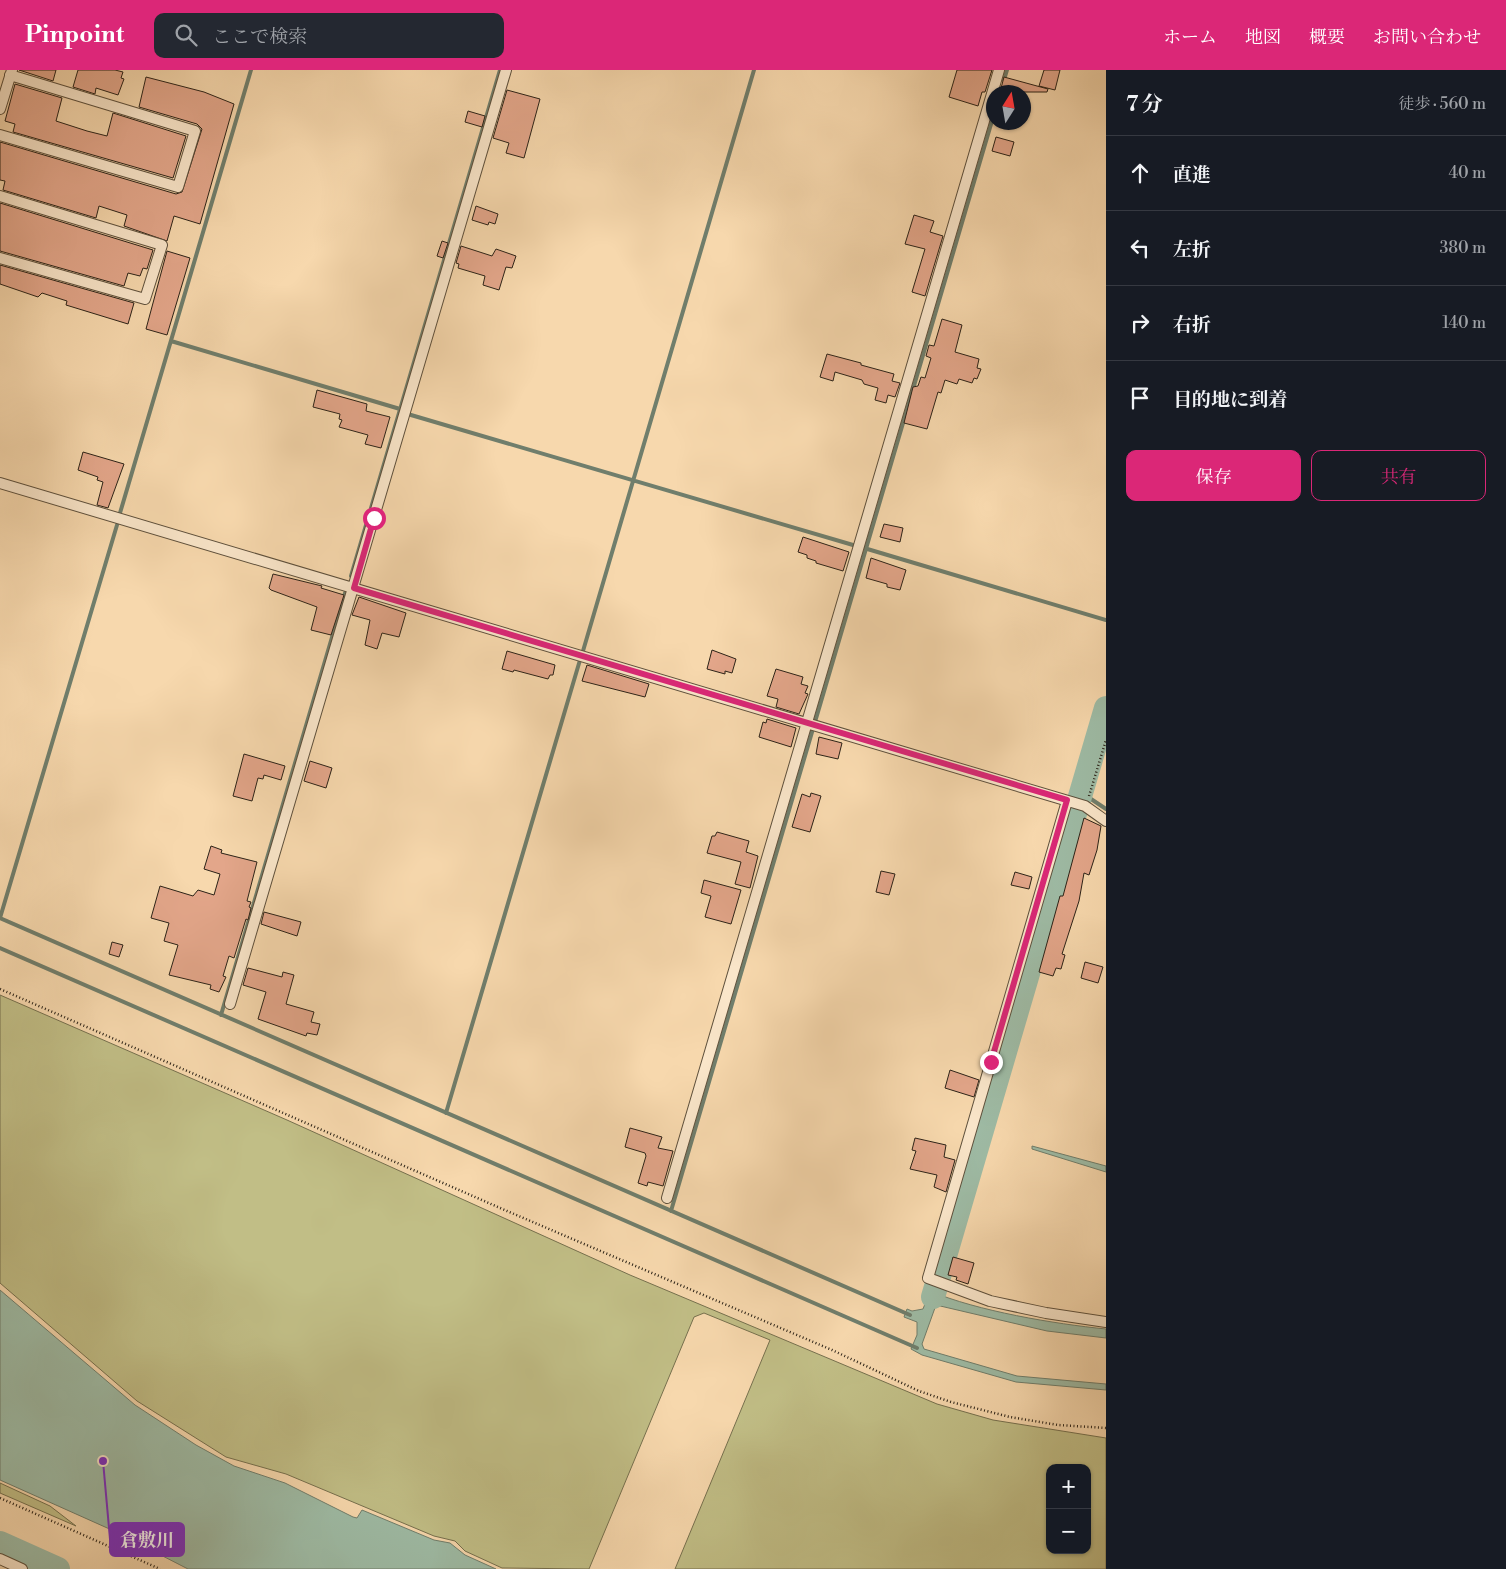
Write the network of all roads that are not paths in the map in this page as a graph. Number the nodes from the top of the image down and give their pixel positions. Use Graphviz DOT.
graph roads {
  1 [pos="506,70"];
  2 [pos="999,70"];
  3 [pos="11,72"];
  4 [pos="0,109"];
  5 [pos="0,135"];
  6 [pos="0,196"];
  7 [pos="0,258"];
  8 [pos="0,483"];
  9 [pos="354,588"];
  10 [pos="812,724"];
  11 [pos="1070,801"];
  12 [pos="1106,821"];
  13 [pos="230,1004"];
  14 [pos="667,1198"];
  15 [pos="1106,1322"];
  16 [pos="0,1559"];
  17 [pos="22,1569"];
  1 -- 9 [label="street"];
  2 -- 10 [label="street"];
  3 -- 4 [label="street"];
  3 -- 5 [label="street"];
  6 -- 7 [label="street"];
  8 -- 9 [label="street"];
  9 -- 10 [label="street"];
  9 -- 13 [label="street"];
  10 -- 11 [label="street"];
  10 -- 14 [label="street"];
  11 -- 12 [label="street"];
  11 -- 15 [label="street"];
  16 -- 17 [label="street"];
}
